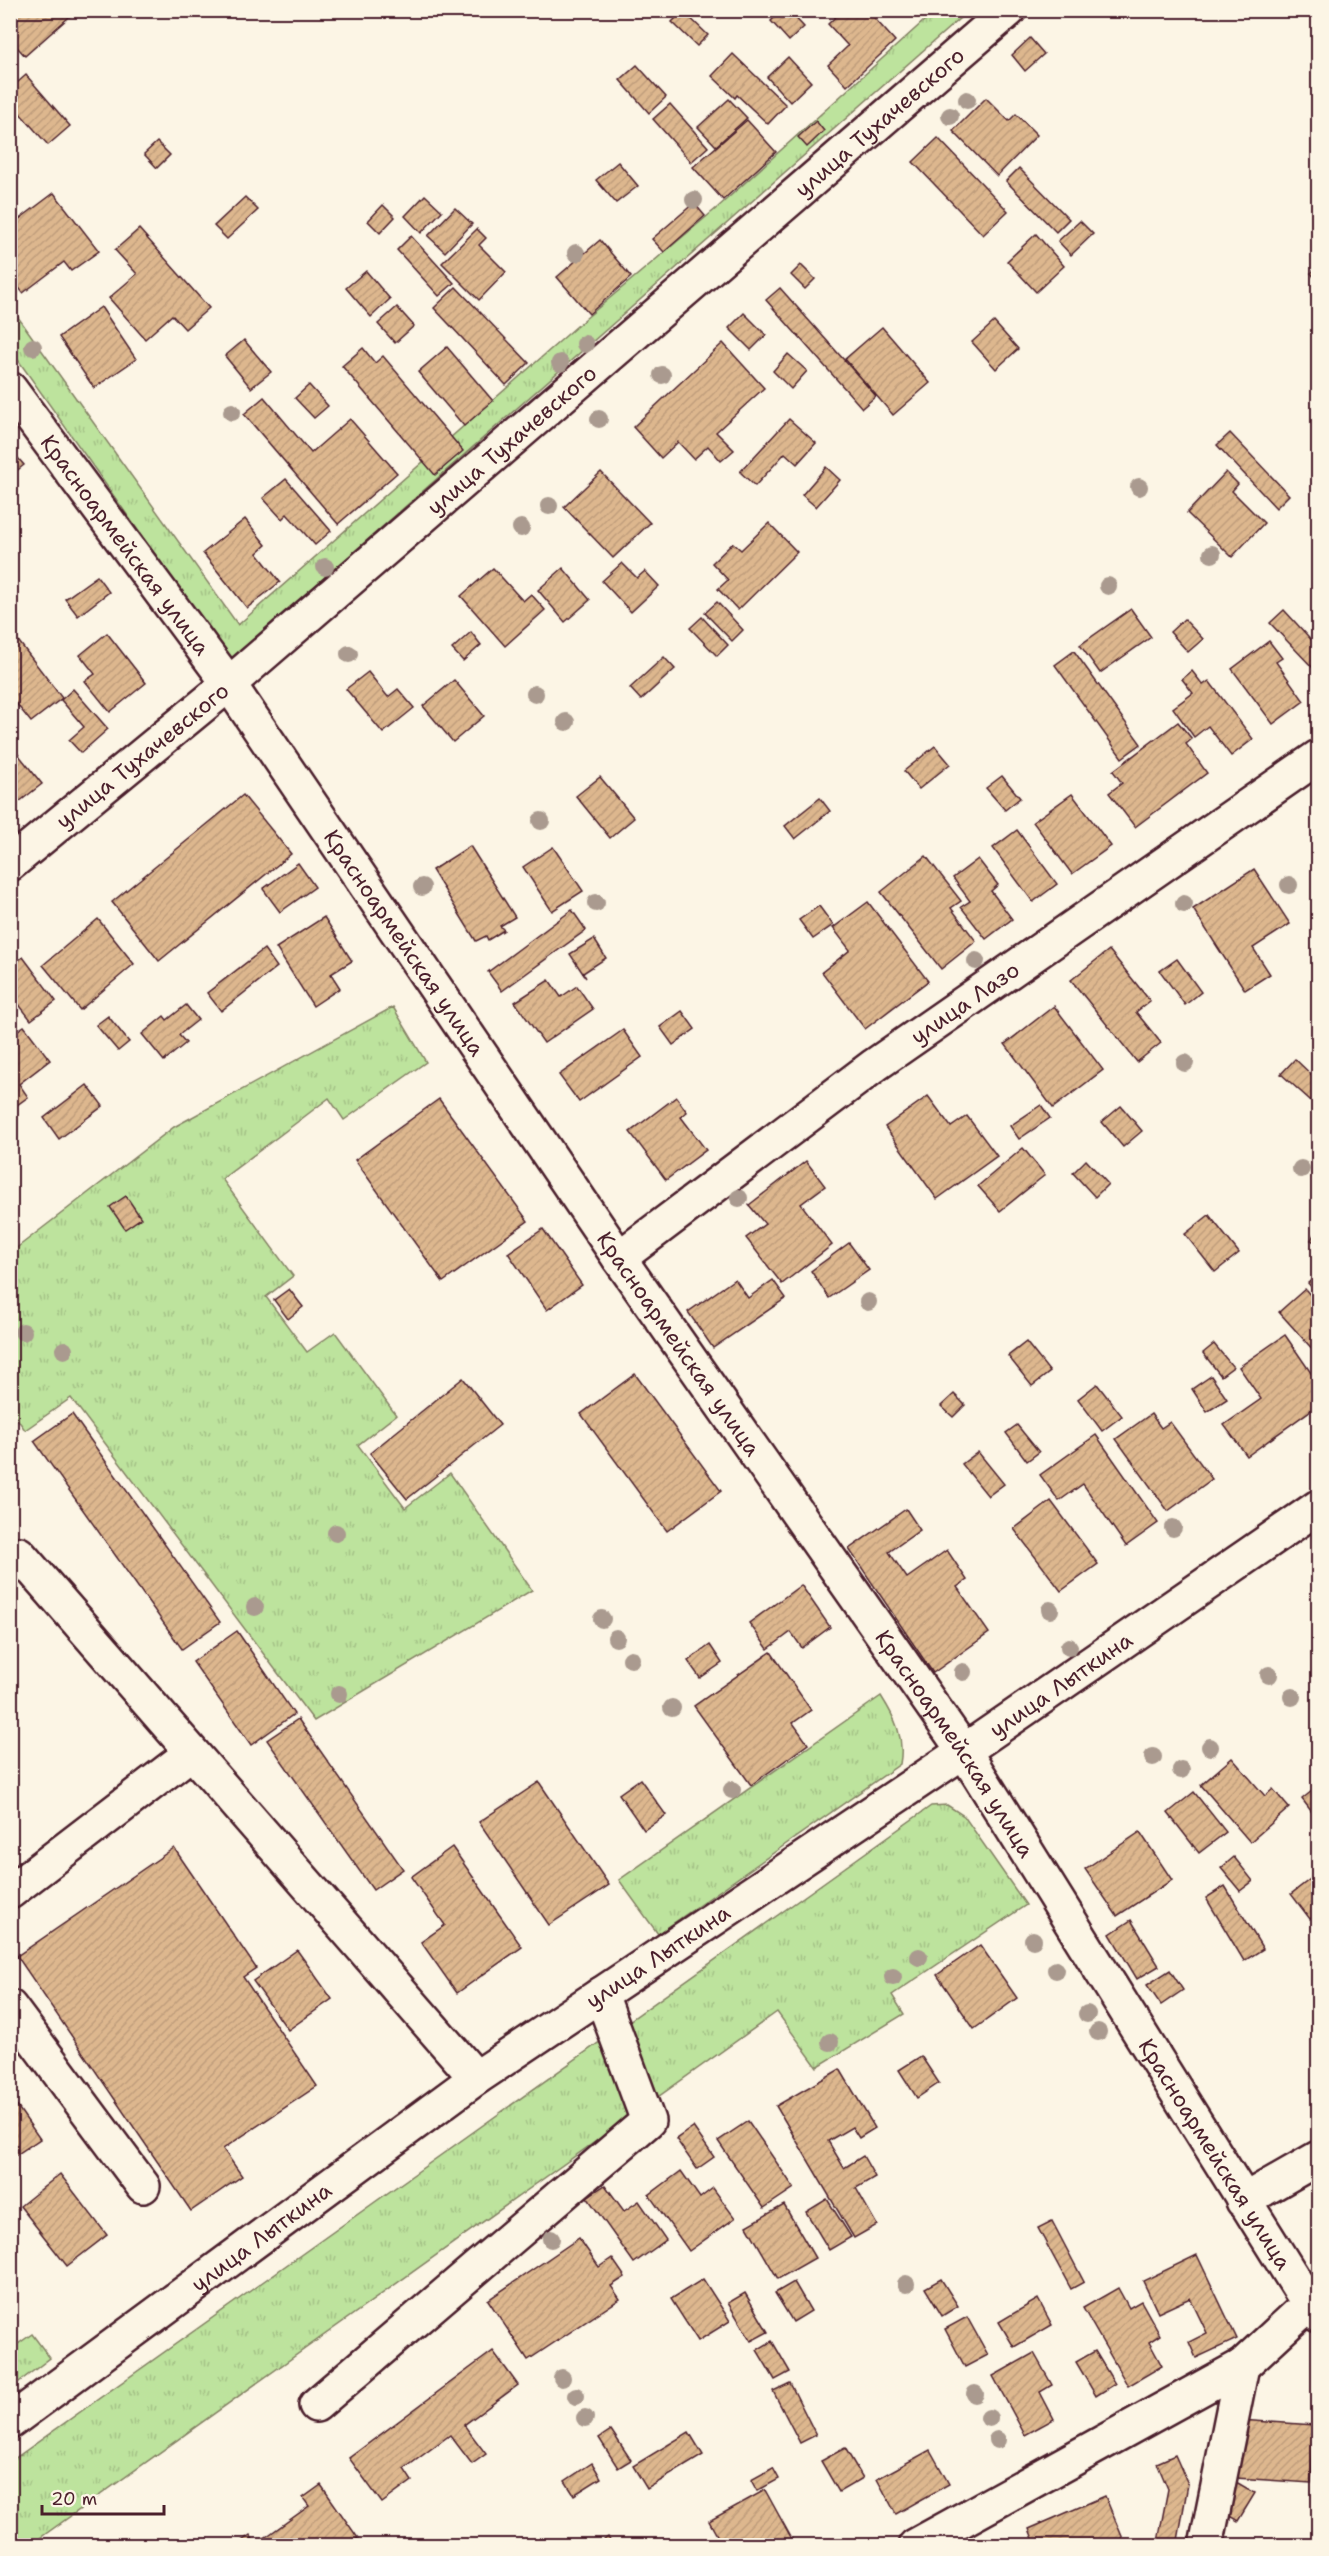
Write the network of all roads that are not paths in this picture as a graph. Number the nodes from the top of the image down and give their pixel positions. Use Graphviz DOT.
graph roads {
  1 [pos="1009,10"];
  2 [pos="10,389"];
  3 [pos="229,684"];
  4 [pos="1318,757"];
  5 [pos="10,864"];
  6 [pos="619,1258"];
  7 [pos="1318,1508"];
  8 [pos="20,1554"];
  9 [pos="963,1750"];
  10 [pos="191,1754"];
  11 [pos="10,1892"];
  12 [pos="601,1994"];
  13 [pos="10,2007"];
  14 [pos="476,2078"];
  15 [pos="1318,2158"];
  16 [pos="143,2186"];
  17 [pos="1244,2201"];
  18 [pos="1314,2310"];
  19 [pos="1242,2366"];
  20 [pos="316,2405"];
  21 [pos="10,2422"];
  22 [pos="915,2546"];
  23 [pos="1206,2546"];
  1 -- 3 [label="street, улица Тухачевского"];
  2 -- 3 [label="street, Красноармейская улица"];
  3 -- 5 [label="street, улица Тухачевского"];
  3 -- 6 [label="street, Красноармейская улица"];
  4 -- 6 [label="street, улица Лазо"];
  6 -- 9 [label="street, Красноармейская улица"];
  7 -- 9 [label="street, улица Лыткина"];
  8 -- 10 [label="street"];
  9 -- 12 [label="street, улица Лыткина"];
  9 -- 17 [label="street, Красноармейская улица"];
  10 -- 11 [label="street"];
  10 -- 14 [label="street"];
  12 -- 14 [label="street, улица Лыткина"];
  12 -- 20 [label="street"];
  13 -- 16 [label="street"];
  14 -- 21 [label="street, улица Лыткина"];
  15 -- 17 [label="street"];
  17 -- 18 [label="street, Красноармейская улица"];
  18 -- 19 [label="street"];
  19 -- 22 [label="street"];
  19 -- 23 [label="street"];
}
